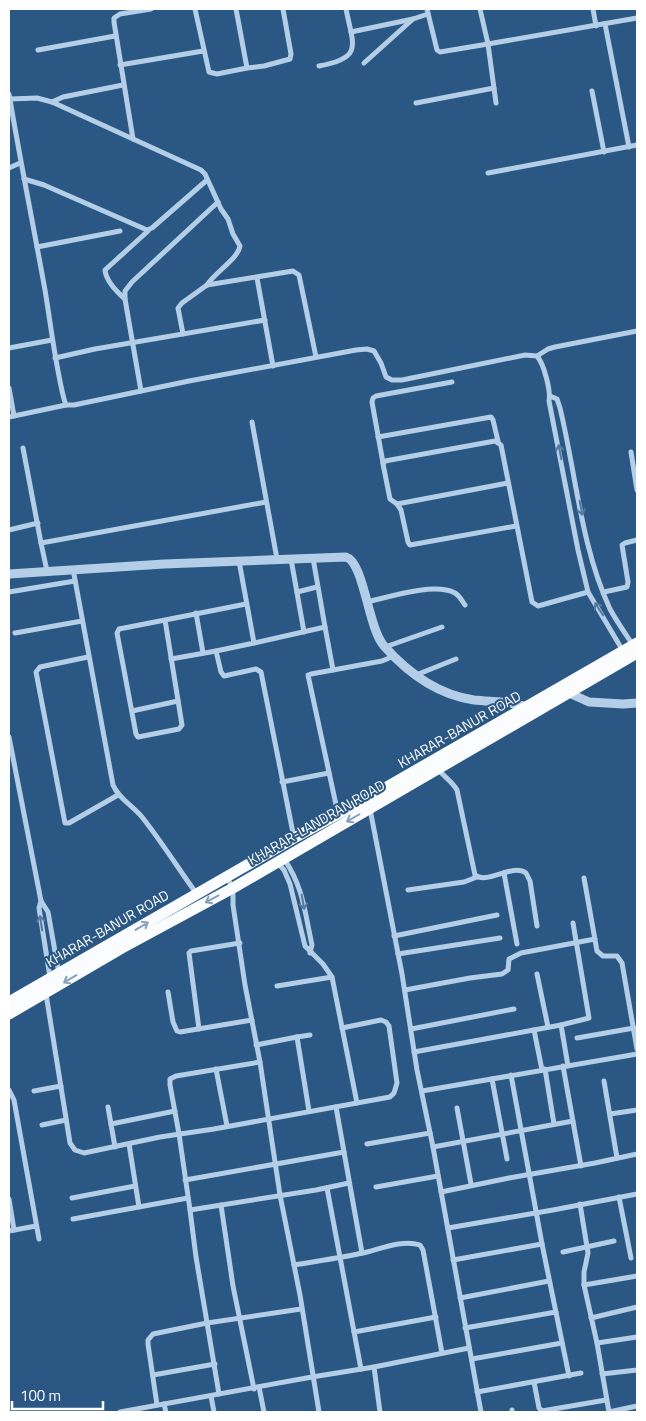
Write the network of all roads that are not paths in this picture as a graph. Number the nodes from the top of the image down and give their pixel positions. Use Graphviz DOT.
graph roads {
  1 [pos="151,9"];
  2 [pos="195,9"];
  3 [pos="236,9"];
  4 [pos="283,9"];
  5 [pos="346,9"];
  6 [pos="480,9"];
  7 [pos="593,9"];
  8 [pos="427,11"];
  9 [pos="637,18"];
  10 [pos="413,19"];
  11 [pos="605,24"];
  12 [pos="596,26"];
  13 [pos="351,32"];
  14 [pos="116,36"];
  15 [pos="488,44"];
  16 [pos="38,50"];
  17 [pos="203,52"];
  18 [pos="364,63"];
  19 [pos="120,65"];
  20 [pos="319,66"];
  21 [pos="247,68"];
  22 [pos="123,85"];
  23 [pos="494,88"];
  24 [pos="592,91"];
  25 [pos="9,96"];
  26 [pos="52,102"];
  27 [pos="416,103"];
  28 [pos="496,103"];
  29 [pos="133,139"];
  30 [pos="637,145"];
  31 [pos="629,146"];
  32 [pos="604,152"];
  33 [pos="20,163"];
  34 [pos="9,168"];
  35 [pos="488,173"];
  36 [pos="24,179"];
  37 [pos="207,180"];
  38 [pos="218,202"];
  39 [pos="148,230"];
  40 [pos="120,231"];
  41 [pos="37,247"];
  42 [pos="257,278"];
  43 [pos="207,286"];
  44 [pos="125,299"];
  45 [pos="265,320"];
  46 [pos="637,331"];
  47 [pos="183,334"];
  48 [pos="52,340"];
  49 [pos="132,343"];
  50 [pos="9,348"];
  51 [pos="537,356"];
  52 [pos="316,357"];
  53 [pos="55,358"];
  54 [pos="273,366"];
  55 [pos="452,382"];
  56 [pos="9,388"];
  57 [pos="141,390"];
  58 [pos="550,396"];
  59 [pos="66,405"];
  60 [pos="11,416"];
  61 [pos="252,422"];
  62 [pos="378,437"];
  63 [pos="498,442"];
  64 [pos="23,448"];
  65 [pos="630,452"];
  66 [pos="383,463"];
  67 [pos="508,483"];
  68 [pos="637,490"];
  69 [pos="266,502"];
  70 [pos="397,504"];
  71 [pos="38,523"];
  72 [pos="516,526"];
  73 [pos="9,530"];
  74 [pos="637,540"];
  75 [pos="41,542"];
  76 [pos="313,558"];
  77 [pos="277,559"];
  78 [pos="291,559"];
  79 [pos="238,561"];
  80 [pos="73,569"];
  81 [pos="46,571"];
  82 [pos="9,574"];
  83 [pos="75,581"];
  84 [pos="318,587"];
  85 [pos="9,592"];
  86 [pos="297,592"];
  87 [pos="588,592"];
  88 [pos="604,592"];
  89 [pos="367,602"];
  90 [pos="246,604"];
  91 [pos="465,606"];
  92 [pos="196,613"];
  93 [pos="165,620"];
  94 [pos="82,621"];
  95 [pos="325,627"];
  96 [pos="442,627"];
  97 [pos="304,632"];
  98 [pos="15,634"];
  99 [pos="254,643"];
  100 [pos="385,647"];
  101 [pos="216,651"];
  102 [pos="627,652"];
  103 [pos="203,653"];
  104 [pos="394,656"];
  105 [pos="88,657"];
  106 [pos="456,658"];
  107 [pos="171,659"];
  108 [pos="333,670"];
  109 [pos="416,674"];
  110 [pos="569,693"];
  111 [pos="178,701"];
  112 [pos="637,703"];
  113 [pos="529,711"];
  114 [pos="132,712"];
  115 [pos="9,737"];
  116 [pos="10,747"];
  117 [pos="438,768"];
  118 [pos="328,773"];
  119 [pos="282,782"];
  120 [pos="118,795"];
  121 [pos="368,803"];
  122 [pos="338,815"];
  123 [pos="294,838"];
  124 [pos="281,860"];
  125 [pos="504,873"];
  126 [pos="477,877"];
  127 [pos="227,878"];
  128 [pos="584,878"];
  129 [pos="233,888"];
  130 [pos="408,890"];
  131 [pos="197,894"];
  132 [pos="41,901"];
  133 [pos="496,915"];
  134 [pos="573,923"];
  135 [pos="538,926"];
  136 [pos="394,936"];
  137 [pos="500,938"];
  138 [pos="595,939"];
  139 [pos="240,943"];
  140 [pos="576,943"];
  141 [pos="517,944"];
  142 [pos="310,953"];
  143 [pos="398,954"];
  144 [pos="537,974"];
  145 [pos="332,977"];
  146 [pos="49,982"];
  147 [pos="277,986"];
  148 [pos="405,990"];
  149 [pos="168,992"];
  150 [pos="9,1002"];
  151 [pos="637,1008"];
  152 [pos="514,1009"];
  153 [pos="630,1010"];
  154 [pos="9,1014"];
  155 [pos="252,1020"];
  156 [pos="561,1025"];
  157 [pos="342,1028"];
  158 [pos="548,1028"];
  159 [pos="634,1028"];
  160 [pos="199,1029"];
  161 [pos="411,1029"];
  162 [pos="534,1030"];
  163 [pos="310,1035"];
  164 [pos="296,1037"];
  165 [pos="577,1038"];
  166 [pos="256,1045"];
  167 [pos="637,1049"];
  168 [pos="414,1052"];
  169 [pos="637,1054"];
  170 [pos="260,1062"];
  171 [pos="566,1066"];
  172 [pos="216,1069"];
  173 [pos="543,1070"];
  174 [pos="510,1075"];
  175 [pos="492,1078"];
  176 [pos="604,1081"];
  177 [pos="61,1086"];
  178 [pos="9,1090"];
  179 [pos="422,1091"];
  180 [pos="34,1092"];
  181 [pos="11,1100"];
  182 [pos="357,1103"];
  183 [pos="108,1107"];
  184 [pos="336,1107"];
  185 [pos="457,1108"];
  186 [pos="637,1110"];
  187 [pos="175,1111"];
  188 [pos="309,1111"];
  189 [pos="610,1114"];
  190 [pos="269,1118"];
  191 [pos="66,1120"];
  192 [pos="573,1121"];
  193 [pos="111,1124"];
  194 [pos="554,1124"];
  195 [pos="42,1125"];
  196 [pos="228,1126"];
  197 [pos="522,1130"];
  198 [pos="430,1133"];
  199 [pos="180,1134"];
  200 [pos="503,1134"];
  201 [pos="464,1141"];
  202 [pos="129,1144"];
  203 [pos="367,1144"];
  204 [pos="115,1147"];
  205 [pos="433,1147"];
  206 [pos="344,1152"];
  207 [pos="637,1154"];
  208 [pos="507,1158"];
  209 [pos="617,1158"];
  210 [pos="276,1164"];
  211 [pos="582,1166"];
  212 [pos="529,1174"];
  213 [pos="438,1176"];
  214 [pos="186,1180"];
  215 [pos="349,1182"];
  216 [pos="471,1184"];
  217 [pos="135,1186"];
  218 [pos="376,1186"];
  219 [pos="327,1188"];
  220 [pos="441,1192"];
  221 [pos="637,1194"];
  222 [pos="280,1195"];
  223 [pos="619,1197"];
  224 [pos="72,1198"];
  225 [pos="188,1198"];
  226 [pos="9,1199"];
  227 [pos="580,1204"];
  228 [pos="221,1205"];
  229 [pos="139,1207"];
  230 [pos="190,1210"];
  231 [pos="537,1213"];
  232 [pos="73,1219"];
  233 [pos="36,1226"];
  234 [pos="448,1228"];
  235 [pos="12,1230"];
  236 [pos="39,1239"];
  237 [pos="614,1241"];
  238 [pos="542,1244"];
  239 [pos="587,1247"];
  240 [pos="563,1252"];
  241 [pos="362,1253"];
  242 [pos="340,1257"];
  243 [pos="630,1258"];
  244 [pos="454,1260"];
  245 [pos="294,1265"];
  246 [pos="637,1276"];
  247 [pos="549,1281"];
  248 [pos="584,1285"];
  249 [pos="460,1298"];
  250 [pos="637,1307"];
  251 [pos="301,1309"];
  252 [pos="556,1312"];
  253 [pos="436,1317"];
  254 [pos="591,1318"];
  255 [pos="239,1319"];
  256 [pos="207,1323"];
  257 [pos="465,1328"];
  258 [pos="354,1332"];
  259 [pos="637,1337"];
  260 [pos="562,1343"];
  261 [pos="597,1343"];
  262 [pos="469,1348"];
  263 [pos="442,1353"];
  264 [pos="472,1359"];
  265 [pos="215,1364"];
  266 [pos="374,1368"];
  267 [pos="361,1369"];
  268 [pos="637,1370"];
  269 [pos="581,1373"];
  270 [pos="602,1374"];
  271 [pos="153,1375"];
  272 [pos="569,1376"];
  273 [pos="312,1377"];
  274 [pos="534,1382"];
  275 [pos="256,1388"];
  276 [pos="477,1392"];
  277 [pos="220,1394"];
  278 [pos="211,1396"];
  279 [pos="606,1400"];
  280 [pos="164,1404"];
  281 [pos="157,1405"];
  282 [pos="637,1406"];
  283 [pos="120,1412"];
  284 [pos="128,1412"];
  285 [pos="166,1412"];
  286 [pos="214,1412"];
  287 [pos="264,1412"];
  288 [pos="319,1412"];
  289 [pos="380,1412"];
  290 [pos="480,1412"];
  291 [pos="609,1412"];
  1 -- 14 [label="street"];
  2 -- 17 [label="street"];
  3 -- 21 [label="street"];
  4 -- 21 [label="street"];
  5 -- 13 [label="street"];
  6 -- 15 [label="street"];
  7 -- 12 [label="street"];
  8 -- 10 [label="street"];
  8 -- 15 [label="street"];
  9 -- 11 [label="street"];
  10 -- 13 [label="street"];
  10 -- 18 [label="street"];
  11 -- 12 [label="street"];
  11 -- 31 [label="street"];
  12 -- 15 [label="street"];
  13 -- 20 [label="street"];
  14 -- 16 [label="street"];
  14 -- 19 [label="street"];
  15 -- 23 [label="street"];
  17 -- 19 [label="street"];
  17 -- 21 [label="street"];
  19 -- 22 [label="street"];
  22 -- 26 [label="street"];
  22 -- 29 [label="street"];
  23 -- 27 [label="street"];
  23 -- 28 [label="street"];
  24 -- 32 [label="street"];
  25 -- 26 [label="street"];
  25 -- 33 [label="street"];
  26 -- 29 [label="street"];
  29 -- 37 [label="street"];
  30 -- 31 [label="street"];
  31 -- 32 [label="street"];
  32 -- 35 [label="street"];
  33 -- 34 [label="street"];
  33 -- 36 [label="street"];
  36 -- 39 [label="street"];
  36 -- 41 [label="street"];
  37 -- 38 [label="street"];
  37 -- 39 [label="street"];
  38 -- 43 [label="street"];
  38 -- 44 [label="street"];
  39 -- 44 [label="street"];
  40 -- 41 [label="street"];
  41 -- 48 [label="street"];
  42 -- 43 [label="street"];
  42 -- 45 [label="street"];
  42 -- 52 [label="street"];
  43 -- 47 [label="street"];
  44 -- 49 [label="street"];
  45 -- 47 [label="street"];
  45 -- 54 [label="street"];
  46 -- 51 [label="street"];
  47 -- 49 [label="street"];
  48 -- 50 [label="street"];
  48 -- 53 [label="street"];
  49 -- 53 [label="street"];
  49 -- 57 [label="street"];
  51 -- 52 [label="street"];
  51 -- 58 [label="street"];
  52 -- 54 [label="street"];
  53 -- 59 [label="street"];
  54 -- 57 [label="street"];
  55 -- 62 [label="street"];
  56 -- 60 [label="street"];
  57 -- 59 [label="street"];
  87 -- 58 [label="street, one-way"];
  58 -- 88 [label="street, one-way"];
  59 -- 60 [label="street"];
  61 -- 69 [label="street"];
  62 -- 63 [label="street"];
  62 -- 66 [label="street"];
  63 -- 66 [label="street"];
  63 -- 67 [label="street"];
  64 -- 71 [label="street"];
  65 -- 68 [label="street"];
  66 -- 70 [label="street"];
  67 -- 70 [label="street"];
  67 -- 72 [label="street"];
  69 -- 75 [label="street"];
  69 -- 77 [label="street"];
  70 -- 72 [label="street"];
  71 -- 73 [label="street"];
  71 -- 75 [label="street"];
  72 -- 87 [label="street"];
  74 -- 88 [label="street"];
  75 -- 81 [label="street"];
  76 -- 78 [label="street"];
  76 -- 84 [label="street"];
  76 -- 89 [label="street"];
  77 -- 78 [label="street"];
  77 -- 79 [label="street"];
  78 -- 86 [label="street"];
  79 -- 80 [label="street"];
  79 -- 90 [label="street"];
  80 -- 81 [label="street"];
  80 -- 83 [label="street"];
  81 -- 82 [label="street"];
  83 -- 85 [label="street"];
  83 -- 94 [label="street"];
  84 -- 86 [label="street"];
  84 -- 95 [label="street"];
  86 -- 97 [label="street"];
  102 -- 87 [label="street, one-way"];
  88 -- 102 [label="street"];
  89 -- 91 [label="street"];
  89 -- 100 [label="street"];
  90 -- 92 [label="street"];
  90 -- 99 [label="street"];
  92 -- 93 [label="street"];
  92 -- 103 [label="street"];
  93 -- 107 [label="street"];
  93 -- 114 [label="street"];
  94 -- 98 [label="street"];
  94 -- 105 [label="street"];
  95 -- 97 [label="street"];
  95 -- 108 [label="street"];
  96 -- 100 [label="street"];
  97 -- 99 [label="street"];
  99 -- 101 [label="street"];
  100 -- 104 [label="street"];
  101 -- 103 [label="street"];
  101 -- 119 [label="street"];
  102 -- 110 [label="highway, KHARAR-LANDRAN ROAD"];
  102 -- 113 [label="highway, KHARAR-BANUR ROAD"];
  103 -- 107 [label="street"];
  104 -- 108 [label="street"];
  104 -- 109 [label="street"];
  105 -- 120 [label="street"];
  105 -- 120 [label="street"];
  106 -- 109 [label="street"];
  107 -- 111 [label="street"];
  108 -- 118 [label="street"];
  109 -- 113 [label="street"];
  110 -- 112 [label="street"];
  110 -- 113 [label="highway, KHARAR-LANDRAN ROAD"];
  111 -- 114 [label="street"];
  111 -- 114 [label="street"];
  113 -- 117 [label="highway, KHARAR-LANDRAN ROAD"];
  113 -- 121 [label="highway, KHARAR-BANUR ROAD"];
  115 -- 116 [label="street"];
  116 -- 132 [label="street"];
  117 -- 121 [label="highway, KHARAR-LANDRAN ROAD"];
  117 -- 126 [label="street"];
  118 -- 119 [label="street"];
  118 -- 122 [label="street"];
  119 -- 123 [label="street"];
  120 -- 131 [label="street"];
  121 -- 122 [label="highway, KHARAR-BANUR ROAD"];
  121 -- 124 [label="highway, KHARAR-LANDRAN ROAD, one-way"];
  121 -- 136 [label="street"];
  122 -- 123 [label="highway, KHARAR-BANUR ROAD"];
  123 -- 127 [label="highway, KHARAR-BANUR ROAD"];
  124 -- 129 [label="highway, KHARAR-LANDRAN ROAD"];
  124 -- 142 [label="street"];
  124 -- 142 [label="street, one-way"];
  125 -- 126 [label="street"];
  125 -- 135 [label="street"];
  125 -- 141 [label="street"];
  126 -- 130 [label="street"];
  127 -- 129 [label="street"];
  127 -- 131 [label="highway, KHARAR-BANUR ROAD"];
  128 -- 138 [label="street"];
  129 -- 139 [label="street"];
  129 -- 146 [label="highway, KHARAR-LANDRAN ROAD, one-way"];
  146 -- 131 [label="highway, KHARAR-BANUR ROAD, one-way"];
  146 -- 132 [label="street, one-way"];
  132 -- 146 [label="street"];
  133 -- 136 [label="street"];
  134 -- 140 [label="street"];
  136 -- 143 [label="street"];
  137 -- 143 [label="street"];
  138 -- 140 [label="street"];
  138 -- 153 [label="street"];
  139 -- 155 [label="street"];
  139 -- 160 [label="street"];
  140 -- 148 [label="street"];
  140 -- 156 [label="street"];
  142 -- 145 [label="street"];
  143 -- 148 [label="street"];
  144 -- 158 [label="street"];
  145 -- 147 [label="street"];
  145 -- 157 [label="street"];
  146 -- 150 [label="highway, KHARAR-BANUR ROAD"];
  146 -- 154 [label="highway, KHARAR-LANDRAN ROAD"];
  146 -- 177 [label="street"];
  148 -- 161 [label="street"];
  149 -- 160 [label="street"];
  151 -- 153 [label="street"];
  152 -- 161 [label="street"];
  153 -- 159 [label="street"];
  155 -- 160 [label="street"];
  155 -- 166 [label="street"];
  156 -- 158 [label="street"];
  156 -- 171 [label="street"];
  157 -- 182 [label="street"];
  157 -- 182 [label="street"];
  158 -- 162 [label="street"];
  159 -- 165 [label="street"];
  159 -- 167 [label="street"];
  161 -- 168 [label="street"];
  162 -- 168 [label="street"];
  162 -- 173 [label="street"];
  163 -- 164 [label="street"];
  164 -- 166 [label="street"];
  164 -- 188 [label="street"];
  166 -- 170 [label="street"];
  168 -- 179 [label="street"];
  169 -- 171 [label="street"];
  170 -- 172 [label="street"];
  170 -- 190 [label="street"];
  171 -- 173 [label="street"];
  171 -- 192 [label="street"];
  172 -- 187 [label="street"];
  172 -- 196 [label="street"];
  173 -- 174 [label="street"];
  173 -- 194 [label="street"];
  174 -- 175 [label="street"];
  174 -- 197 [label="street"];
  175 -- 179 [label="street"];
  175 -- 200 [label="street"];
  176 -- 189 [label="street"];
  177 -- 180 [label="street"];
  177 -- 191 [label="street"];
  178 -- 181 [label="street"];
  179 -- 198 [label="street"];
  181 -- 233 [label="street"];
  182 -- 184 [label="street"];
  183 -- 193 [label="street"];
  184 -- 188 [label="street"];
  184 -- 206 [label="street"];
  185 -- 201 [label="street"];
  186 -- 189 [label="street"];
  187 -- 193 [label="street"];
  187 -- 199 [label="street"];
  188 -- 190 [label="street"];
  189 -- 209 [label="street"];
  190 -- 196 [label="street"];
  190 -- 210 [label="street"];
  191 -- 195 [label="street"];
  191 -- 204 [label="street"];
  192 -- 194 [label="street"];
  192 -- 211 [label="street"];
  193 -- 204 [label="street"];
  194 -- 197 [label="street"];
  196 -- 199 [label="street"];
  197 -- 200 [label="street"];
  197 -- 212 [label="street"];
  198 -- 203 [label="street"];
  198 -- 205 [label="street"];
  199 -- 202 [label="street"];
  199 -- 214 [label="street"];
  200 -- 201 [label="street"];
  200 -- 208 [label="street"];
  201 -- 205 [label="street"];
  201 -- 216 [label="street"];
  202 -- 204 [label="street"];
  202 -- 217 [label="street"];
  205 -- 213 [label="street"];
  206 -- 210 [label="street"];
  206 -- 215 [label="street"];
  207 -- 209 [label="street"];
  209 -- 211 [label="street"];
  210 -- 214 [label="street"];
  210 -- 222 [label="street"];
  211 -- 212 [label="street"];
  212 -- 216 [label="street"];
  212 -- 231 [label="street"];
  213 -- 218 [label="street"];
  213 -- 220 [label="street"];
  214 -- 225 [label="street"];
  215 -- 219 [label="street"];
  215 -- 241 [label="street"];
  216 -- 220 [label="street"];
  217 -- 224 [label="street"];
  217 -- 229 [label="street"];
  219 -- 222 [label="street"];
  219 -- 242 [label="street"];
  220 -- 234 [label="street"];
  221 -- 223 [label="street"];
  222 -- 228 [label="street"];
  222 -- 245 [label="street"];
  223 -- 227 [label="street"];
  223 -- 243 [label="street"];
  225 -- 229 [label="street"];
  225 -- 230 [label="street"];
  226 -- 235 [label="street"];
  227 -- 231 [label="street"];
  227 -- 239 [label="street"];
  228 -- 230 [label="street"];
  228 -- 255 [label="street"];
  229 -- 232 [label="street"];
  230 -- 256 [label="street"];
  231 -- 234 [label="street"];
  231 -- 238 [label="street"];
  233 -- 235 [label="street"];
  233 -- 236 [label="street"];
  234 -- 244 [label="street"];
  237 -- 239 [label="street"];
  238 -- 244 [label="street"];
  238 -- 247 [label="street"];
  239 -- 240 [label="street"];
  239 -- 248 [label="street"];
  241 -- 242 [label="street"];
  241 -- 253 [label="street"];
  242 -- 245 [label="street"];
  242 -- 258 [label="street"];
  244 -- 249 [label="street"];
  245 -- 251 [label="street"];
  246 -- 248 [label="street"];
  247 -- 249 [label="street"];
  247 -- 252 [label="street"];
  248 -- 254 [label="street"];
  249 -- 257 [label="street"];
  250 -- 254 [label="street"];
  251 -- 255 [label="street"];
  251 -- 273 [label="street"];
  252 -- 257 [label="street"];
  252 -- 260 [label="street"];
  253 -- 258 [label="street"];
  253 -- 263 [label="street"];
  254 -- 261 [label="street"];
  255 -- 256 [label="street"];
  255 -- 275 [label="street"];
  256 -- 265 [label="street"];
  256 -- 271 [label="street"];
  257 -- 262 [label="street"];
  258 -- 267 [label="street"];
  259 -- 261 [label="street"];
  260 -- 264 [label="street"];
  260 -- 272 [label="street"];
  261 -- 270 [label="street"];
  262 -- 263 [label="street"];
  262 -- 264 [label="street"];
  263 -- 266 [label="street"];
  264 -- 276 [label="street"];
  265 -- 271 [label="street"];
  265 -- 277 [label="street"];
  266 -- 267 [label="street"];
  266 -- 289 [label="street"];
  267 -- 273 [label="street"];
  268 -- 270 [label="street"];
  269 -- 272 [label="street"];
  270 -- 279 [label="street"];
  271 -- 281 [label="street"];
  272 -- 274 [label="street"];
  273 -- 275 [label="street"];
  273 -- 288 [label="street"];
  274 -- 276 [label="street"];
  274 -- 279 [label="street"];
  275 -- 277 [label="street"];
  275 -- 287 [label="street"];
  276 -- 290 [label="street"];
  277 -- 278 [label="street"];
  278 -- 280 [label="street"];
  278 -- 286 [label="street"];
  279 -- 291 [label="street"];
  280 -- 281 [label="street"];
  280 -- 285 [label="street"];
  281 -- 284 [label="street"];
  282 -- 291 [label="street"];
  283 -- 284 [label="street"];
}
